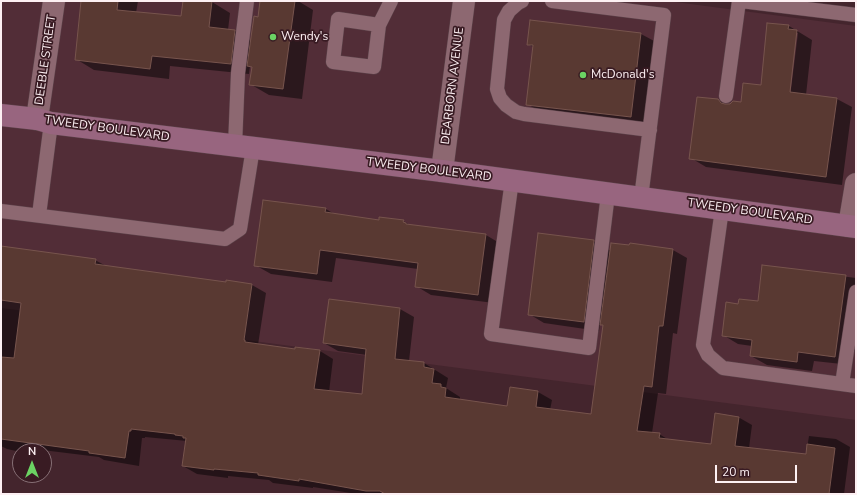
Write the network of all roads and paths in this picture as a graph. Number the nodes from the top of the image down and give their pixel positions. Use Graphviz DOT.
graph roads {
  1 [pos="54,1"];
  2 [pos="247,1"];
  3 [pos="391,1"];
  4 [pos="463,1"];
  5 [pos="522,1"];
  6 [pos="552,1"];
  7 [pos="740,1"];
  8 [pos="856,15"];
  9 [pos="379,25"];
  10 [pos="726,96"];
  11 [pos="1,115"];
  12 [pos="44,121"];
  13 [pos="650,130"];
  14 [pos="244,147"];
  15 [pos="442,171"];
  16 [pos="512,180"];
  17 [pos="856,184"];
  18 [pos="608,194"];
  19 [pos="641,198"];
  20 [pos="722,209"];
  21 [pos="1,211"];
  22 [pos="39,215"];
  23 [pos="853,226"];
  24 [pos="856,292"];
  25 [pos="849,385"];
  1 -- 12 [label="street, DEEBLE STREET"];
  2 -- 14 [label="lane"];
  3 -- 9 [label="lane"];
  4 -- 15 [label="street, DEARBORN AVENUE"];
  5 -- 13 [label="lane"];
  6 -- 13 [label="lane"];
  7 -- 8 [label="lane"];
  7 -- 10 [label="lane"];
  11 -- 12 [label="main road, TWEEDY BOULEVARD"];
  12 -- 14 [label="main road, TWEEDY BOULEVARD"];
  12 -- 22 [label="lane"];
  13 -- 19 [label="lane"];
  14 -- 15 [label="main road, TWEEDY BOULEVARD"];
  14 -- 22 [label="lane"];
  15 -- 16 [label="main road, TWEEDY BOULEVARD"];
  16 -- 18 [label="main road, TWEEDY BOULEVARD"];
  16 -- 18 [label="lane"];
  17 -- 23 [label="street"];
  18 -- 19 [label="main road, TWEEDY BOULEVARD"];
  19 -- 20 [label="main road, TWEEDY BOULEVARD"];
  20 -- 23 [label="main road, TWEEDY BOULEVARD"];
  20 -- 25 [label="lane"];
  21 -- 22 [label="lane"];
  24 -- 25 [label="lane"];
}
